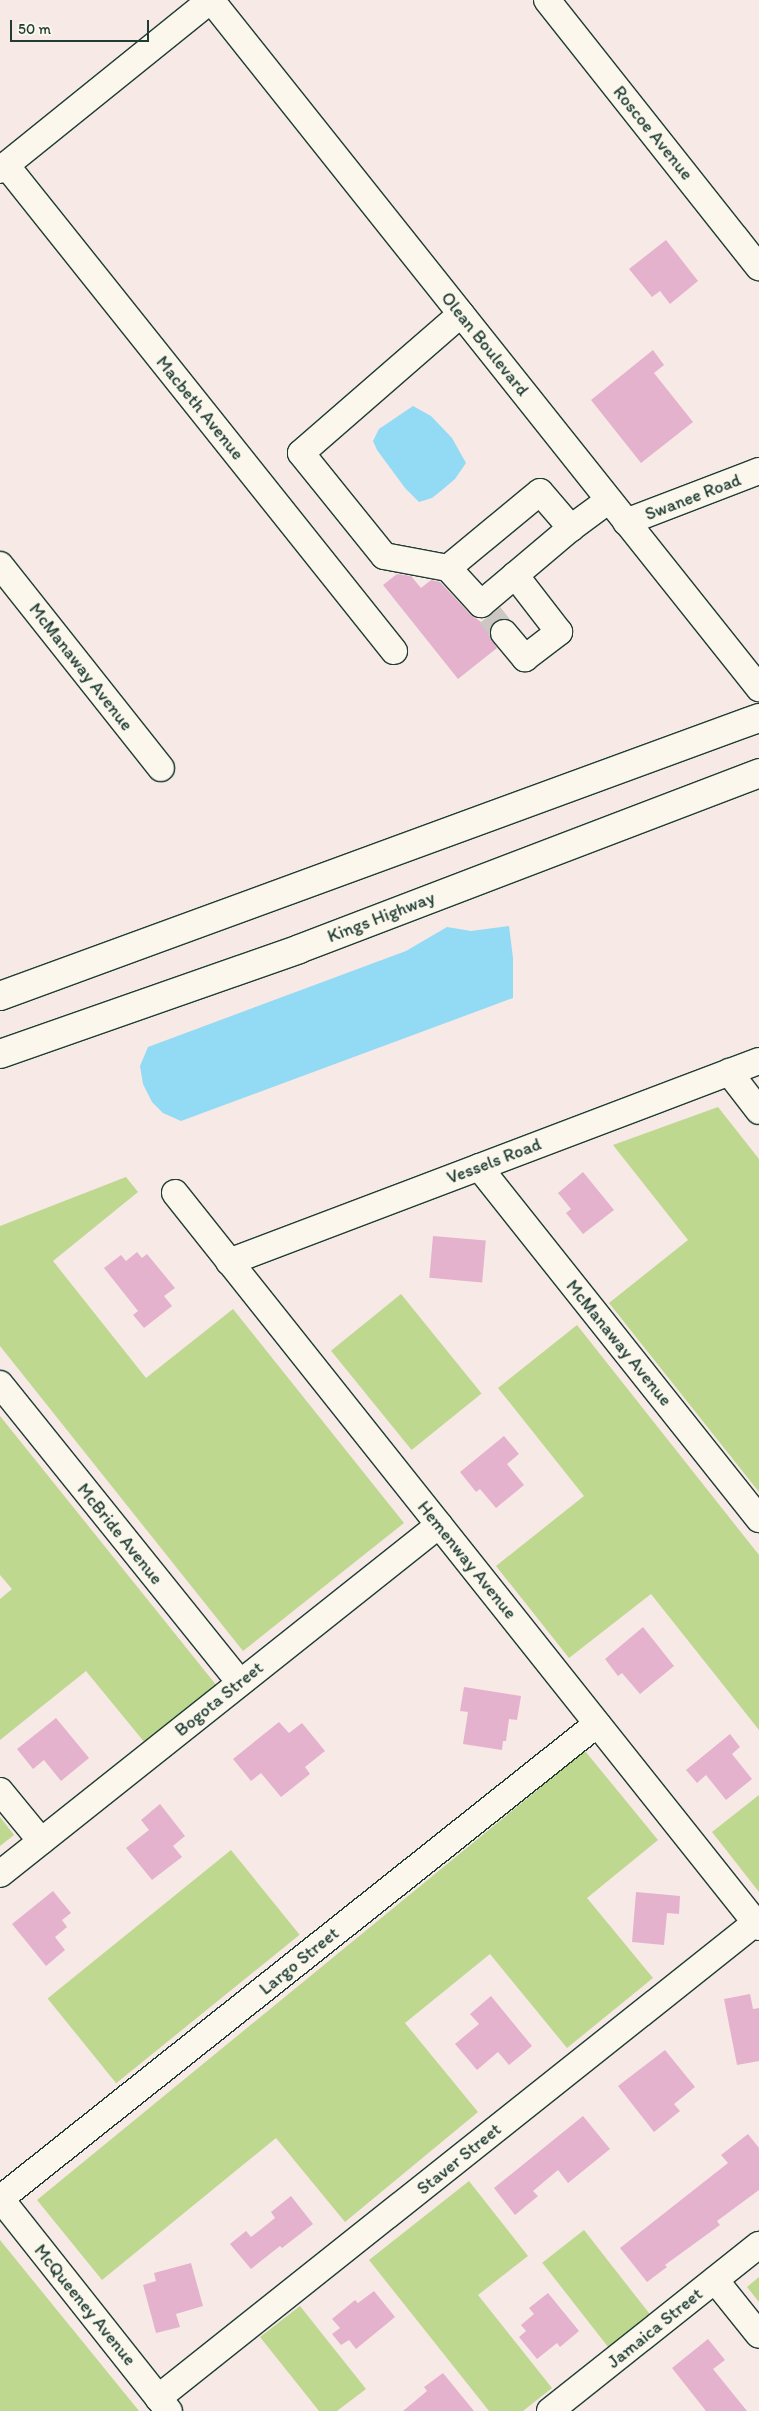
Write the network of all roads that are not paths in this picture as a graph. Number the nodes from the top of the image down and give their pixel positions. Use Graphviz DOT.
graph roads {
  1 [pos="211,0"];
  2 [pos="547,0"];
  3 [pos="3,168"];
  4 [pos="759,267"];
  5 [pos="461,314"];
  6 [pos="759,471"];
  7 [pos="608,500"];
  8 [pos="626,522"];
  9 [pos="571,528"];
  10 [pos="0,565"];
  11 [pos="448,568"];
  12 [pos="515,575"];
  13 [pos="492,617"];
  14 [pos="394,651"];
  15 [pos="759,688"];
  16 [pos="759,718"];
  17 [pos="161,768"];
  18 [pos="759,773"];
  19 [pos="0,996"];
  20 [pos="0,1054"];
  21 [pos="759,1061"];
  22 [pos="728,1072"];
  23 [pos="759,1110"];
  24 [pos="479,1167"];
  25 [pos="176,1193"];
  26 [pos="229,1262"];
  27 [pos="0,1384"];
  28 [pos="759,1519"];
  29 [pos="439,1525"];
  30 [pos="240,1683"];
  31 [pos="597,1724"];
  32 [pos="0,1791"];
  33 [pos="41,1841"];
  34 [pos="0,1874"];
  35 [pos="758,1923"];
  36 [pos="0,2199"];
  37 [pos="759,2245"];
  38 [pos="715,2280"];
  39 [pos="759,2335"];
  40 [pos="164,2404"];
  41 [pos="550,2411"];
  1 -- 3 [label="street"];
  1 -- 5 [label="street, Olean Boulevard"];
  2 -- 4 [label="street, Roscoe Avenue"];
  3 -- 14 [label="street, Macbeth Avenue"];
  5 -- 7 [label="street, Olean Boulevard"];
  5 -- 11 [label="street"];
  6 -- 8 [label="street, Swanee Road"];
  7 -- 8 [label="street, Olean Boulevard"];
  7 -- 9 [label="street"];
  8 -- 15 [label="street, Olean Boulevard"];
  9 -- 11 [label="street"];
  9 -- 12 [label="street"];
  10 -- 17 [label="street, McManaway Avenue"];
  11 -- 13 [label="street"];
  12 -- 13 [label="street"];
  12 -- 13 [label="street"];
  16 -- 19 [label="main road"];
  18 -- 20 [label="main road, Kings Highway"];
  21 -- 22 [label="street, Vessels Road"];
  22 -- 23 [label="street"];
  22 -- 24 [label="street, Vessels Road"];
  24 -- 26 [label="street, Vessels Road"];
  24 -- 28 [label="street, McManaway Avenue"];
  25 -- 26 [label="street, Hemenway Avenue"];
  26 -- 29 [label="street, Hemenway Avenue"];
  27 -- 30 [label="street, McBride Avenue"];
  29 -- 30 [label="street, Bogota Street"];
  29 -- 31 [label="street, Hemenway Avenue"];
  30 -- 33 [label="street, Bogota Street"];
  31 -- 35 [label="street, Hemenway Avenue"];
  31 -- 36 [label="street, Largo Street"];
  32 -- 33 [label="street"];
  33 -- 34 [label="street, Bogota Street"];
  35 -- 40 [label="street, Staver Street"];
  36 -- 40 [label="street, McQueeney Avenue"];
  37 -- 38 [label="street, Jamaica Street"];
  38 -- 39 [label="street"];
  38 -- 41 [label="street, Jamaica Street"];
}
